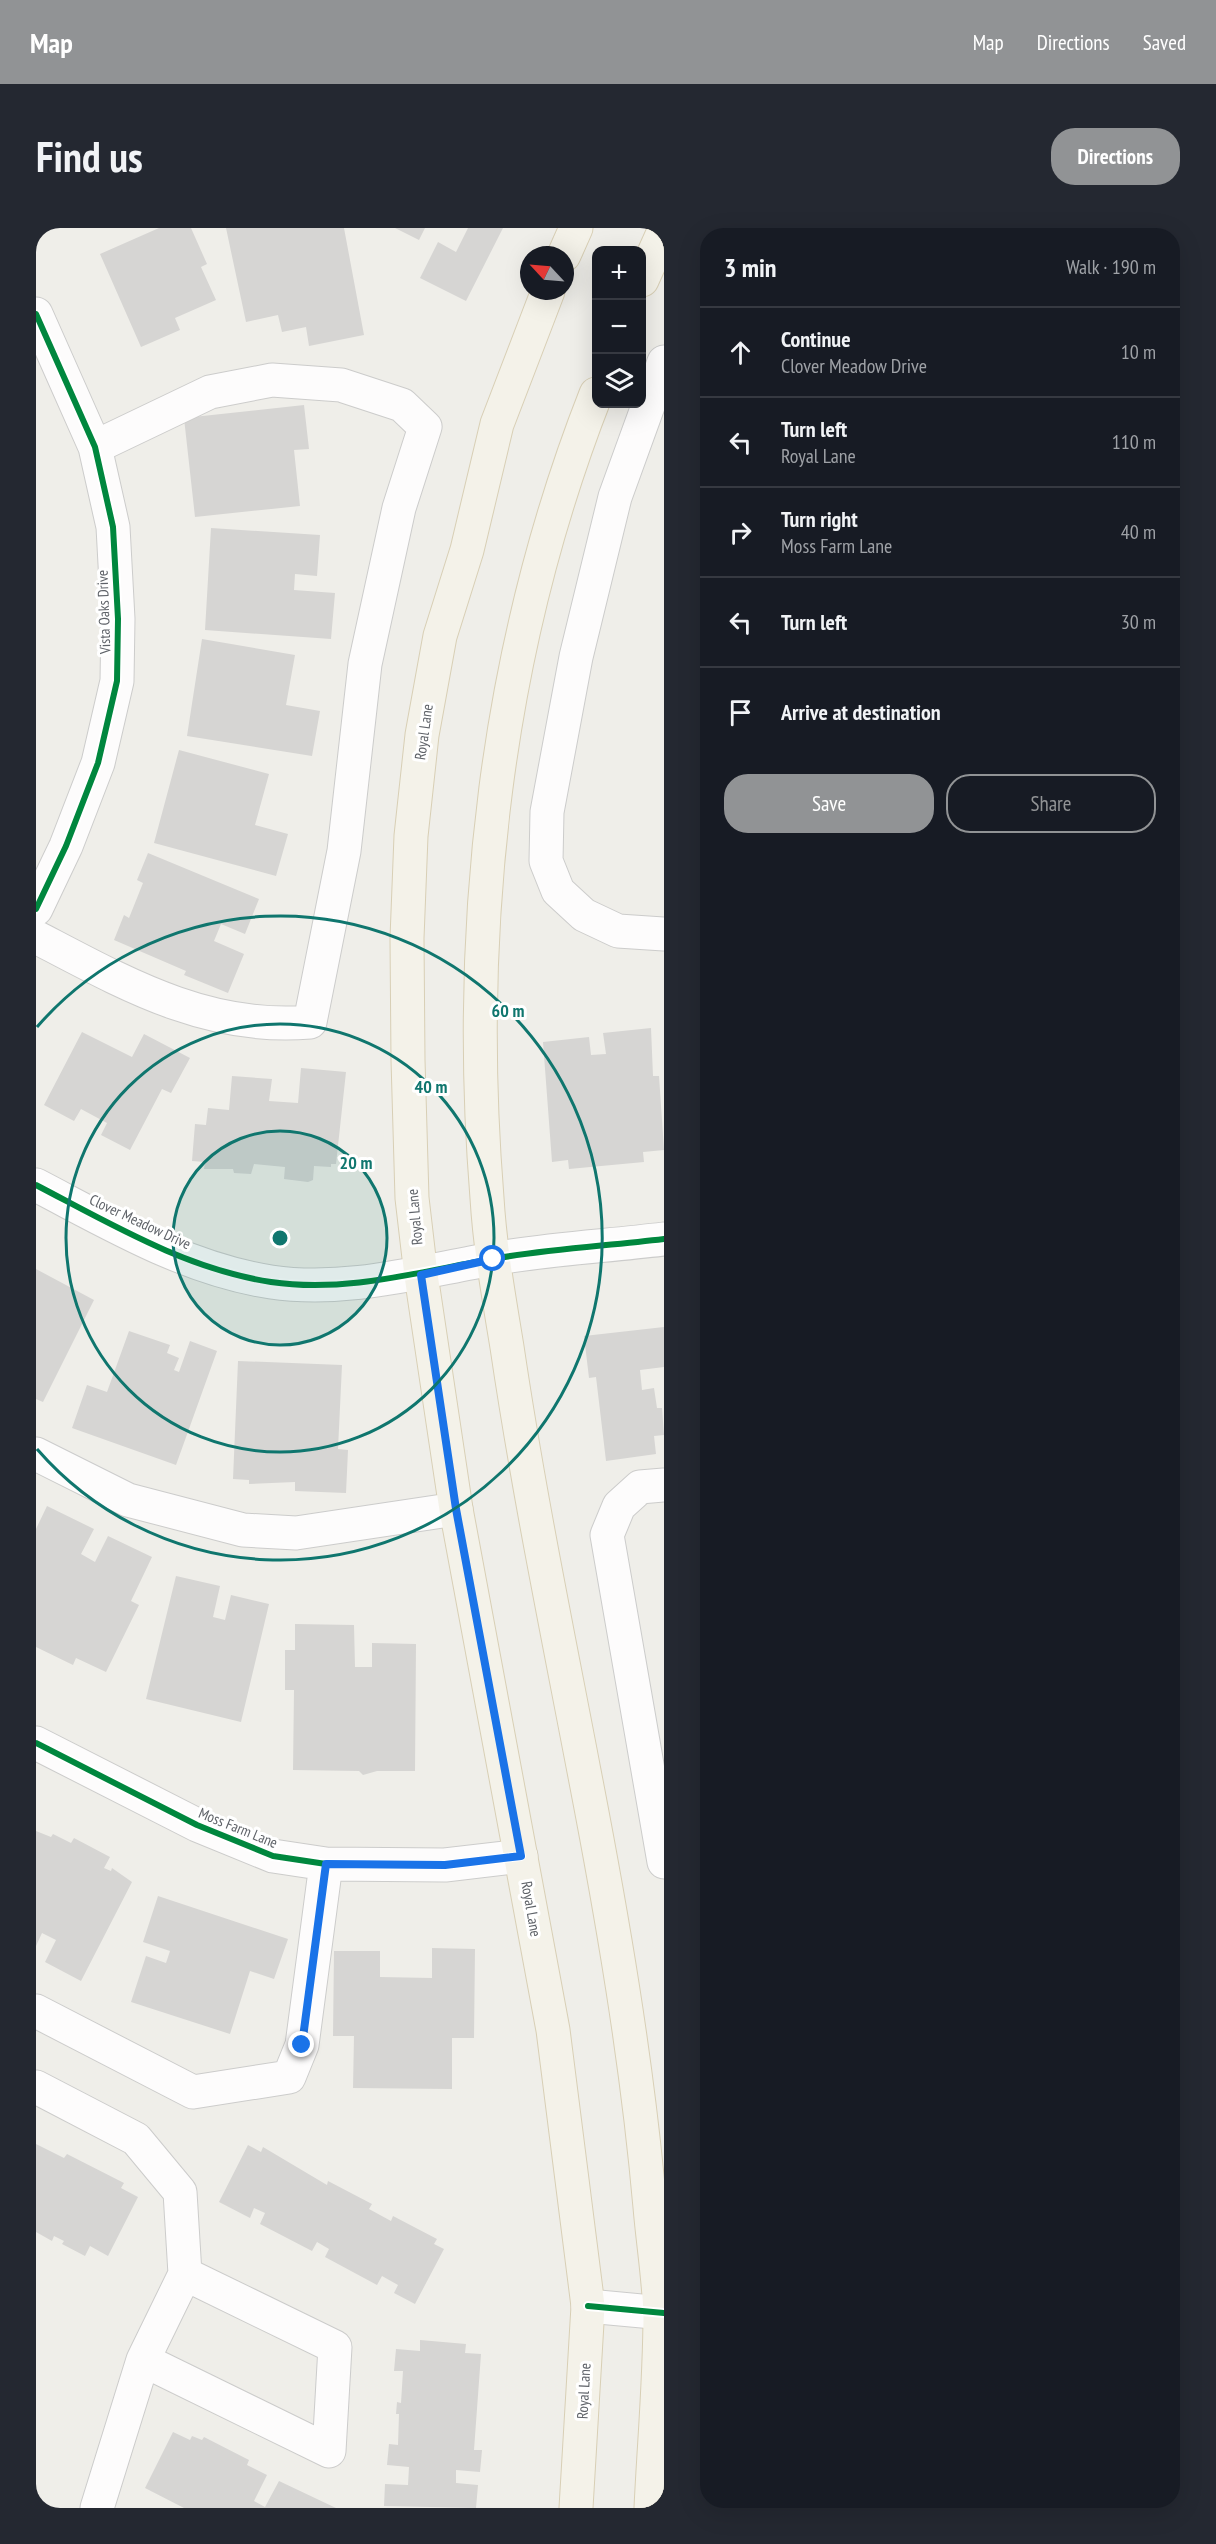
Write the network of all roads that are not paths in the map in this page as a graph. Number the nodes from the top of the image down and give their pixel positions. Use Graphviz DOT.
graph roads {
  1 [pos="576,228"];
  2 [pos="664,231"];
  3 [pos="568,246"];
  4 [pos="646,271"];
  5 [pos="545,300"];
  6 [pos="36,314"];
  7 [pos="664,362"];
  8 [pos="592,406"];
  9 [pos="95,447"];
  10 [pos="36,909"];
  11 [pos="664,934"];
  12 [pos="36,937"];
  13 [pos="36,1185"];
  14 [pos="664,1239"];
  15 [pos="493,1259"];
  16 [pos="421,1275"];
  17 [pos="36,1454"];
  18 [pos="664,1485"];
  19 [pos="456,1509"];
  20 [pos="36,1743"];
  21 [pos="521,1856"];
  22 [pos="664,1862"];
  23 [pos="326,1864"];
  24 [pos="36,2011"];
  25 [pos="36,2087"];
  26 [pos="185,2274"];
  27 [pos="588,2306"];
  28 [pos="662,2312"];
  29 [pos="143,2360"];
  30 [pos="97,2508"];
  31 [pos="576,2508"];
  32 [pos="651,2508"];
  1 -- 3 [label="main road"];
  2 -- 4 [label="main road"];
  5 -- 16 [label="main road, Royal Lane"];
  6 -- 9 [label="street, Vista Oaks Drive"];
  7 -- 11 [label="street"];
  8 -- 15 [label="main road"];
  9 -- 10 [label="street, Vista Oaks Drive"];
  9 -- 12 [label="street"];
  13 -- 16 [label="street, Clover Meadow Drive"];
  14 -- 15 [label="street, Clover Meadow Drive"];
  15 -- 16 [label="street, Clover Meadow Drive"];
  15 -- 28 [label="main road"];
  16 -- 19 [label="main road, Royal Lane"];
  17 -- 19 [label="street"];
  18 -- 22 [label="street"];
  19 -- 21 [label="main road, Royal Lane"];
  20 -- 23 [label="street, Moss Farm Lane"];
  21 -- 23 [label="street, Moss Farm Lane"];
  21 -- 27 [label="main road, Royal Lane"];
  23 -- 24 [label="street"];
  25 -- 26 [label="street"];
  26 -- 29 [label="street"];
  26 -- 29 [label="street"];
  27 -- 28 [label="street"];
  27 -- 31 [label="main road, Royal Lane"];
  28 -- 32 [label="main road"];
  29 -- 30 [label="street"];
}
